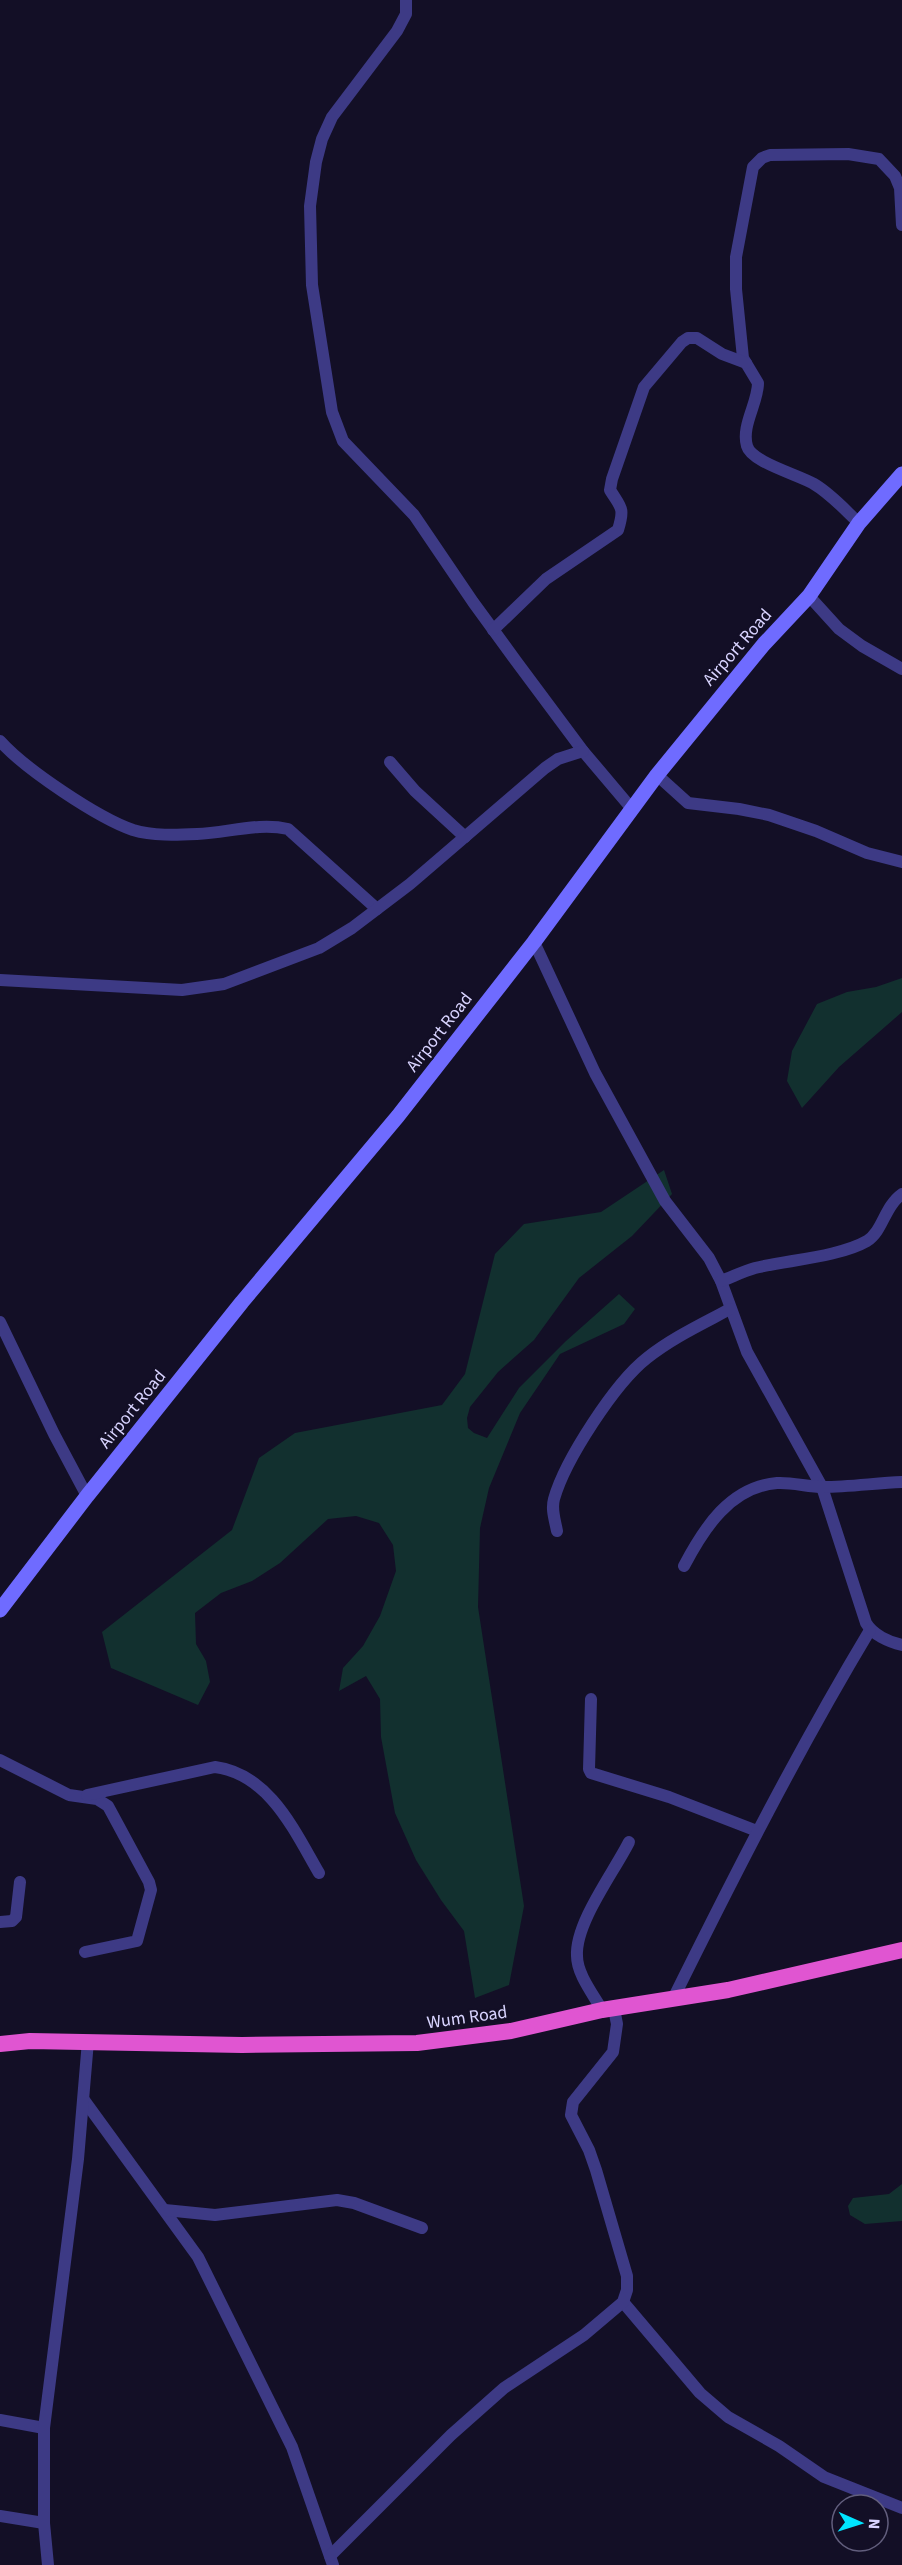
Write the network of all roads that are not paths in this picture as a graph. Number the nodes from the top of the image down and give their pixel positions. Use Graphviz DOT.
graph roads {
  1 [pos="406,0"];
  2 [pos="902,225"];
  3 [pos="746,363"];
  4 [pos="902,474"];
  5 [pos="859,523"];
  6 [pos="809,596"];
  7 [pos="493,630"];
  8 [pos="902,669"];
  9 [pos="0,741"];
  10 [pos="583,751"];
  11 [pos="390,762"];
  12 [pos="657,775"];
  13 [pos="632,809"];
  14 [pos="465,837"];
  15 [pos="902,862"];
  16 [pos="377,909"];
  17 [pos="534,942"];
  18 [pos="0,980"];
  19 [pos="902,1194"];
  20 [pos="721,1281"];
  21 [pos="730,1309"];
  22 [pos="0,1322"];
  23 [pos="902,1482"];
  24 [pos="822,1487"];
  25 [pos="87,1496"];
  26 [pos="557,1531"];
  27 [pos="684,1566"];
  28 [pos="0,1610"];
  29 [pos="870,1630"];
  30 [pos="902,1645"];
  31 [pos="591,1699"];
  32 [pos="0,1760"];
  33 [pos="77,1797"];
  34 [pos="757,1831"];
  35 [pos="629,1842"];
  36 [pos="319,1873"];
  37 [pos="20,1882"];
  38 [pos="0,1922"];
  39 [pos="902,1950"];
  40 [pos="85,1952"];
  41 [pos="673,1999"];
  42 [pos="608,2009"];
  43 [pos="0,2034"];
  44 [pos="88,2040"];
  45 [pos="30,2041"];
  46 [pos="0,2044"];
  47 [pos="84,2100"];
  48 [pos="165,2210"];
  49 [pos="422,2228"];
  50 [pos="623,2302"];
  51 [pos="0,2420"];
  52 [pos="44,2428"];
  53 [pos="902,2508"];
  54 [pos="0,2516"];
  55 [pos="44,2523"];
  56 [pos="332,2560"];
  57 [pos="48,2565"];
  1 -- 7 [label="street"];
  2 -- 3 [label="street"];
  3 -- 5 [label="street"];
  3 -- 7 [label="street"];
  4 -- 5 [label="main road, Airport Road"];
  5 -- 6 [label="main road, Airport Road"];
  6 -- 8 [label="street"];
  6 -- 12 [label="main road, Airport Road"];
  7 -- 10 [label="street"];
  9 -- 16 [label="street"];
  10 -- 13 [label="street"];
  10 -- 14 [label="street"];
  11 -- 14 [label="street"];
  12 -- 13 [label="main road, Airport Road"];
  12 -- 15 [label="street"];
  13 -- 17 [label="main road, Airport Road"];
  14 -- 16 [label="street"];
  16 -- 18 [label="street"];
  17 -- 20 [label="street"];
  17 -- 25 [label="main road, Airport Road"];
  19 -- 20 [label="street"];
  20 -- 21 [label="street"];
  21 -- 24 [label="street"];
  21 -- 26 [label="street"];
  22 -- 25 [label="street"];
  23 -- 24 [label="street"];
  24 -- 27 [label="street"];
  24 -- 29 [label="street"];
  25 -- 28 [label="main road, Airport Road"];
  29 -- 30 [label="street"];
  29 -- 34 [label="street"];
  31 -- 34 [label="street"];
  32 -- 33 [label="street"];
  33 -- 36 [label="street"];
  33 -- 40 [label="street"];
  34 -- 41 [label="street"];
  35 -- 42 [label="street"];
  37 -- 38 [label="street"];
  39 -- 41 [label="highway, Wum Road"];
  41 -- 42 [label="highway, Wum Road"];
  42 -- 44 [label="highway, Wum Road"];
  42 -- 50 [label="street"];
  43 -- 45 [label="highway, Wum Road"];
  44 -- 45 [label="highway, Wum Road"];
  44 -- 47 [label="street"];
  45 -- 46 [label="highway, Wum Road"];
  47 -- 48 [label="street"];
  47 -- 52 [label="street"];
  48 -- 49 [label="street"];
  48 -- 56 [label="street"];
  50 -- 53 [label="street"];
  50 -- 56 [label="street"];
  51 -- 52 [label="street"];
  52 -- 55 [label="street"];
  54 -- 55 [label="street"];
  55 -- 57 [label="street"];
}
